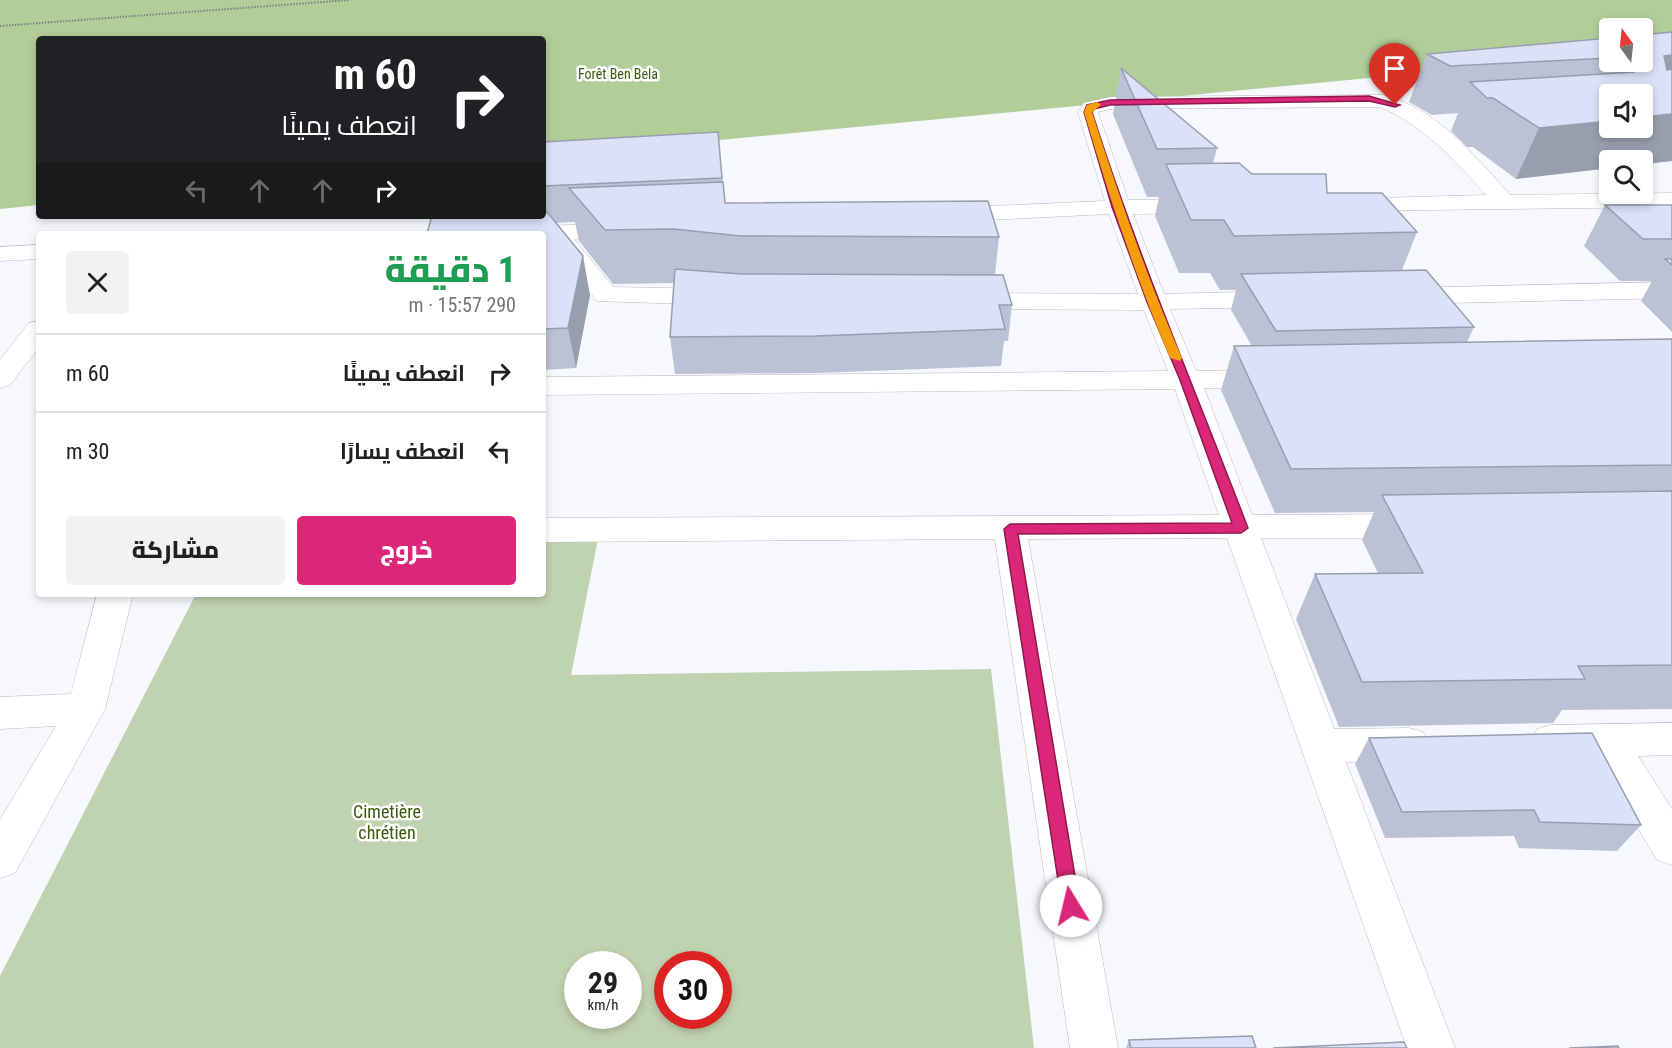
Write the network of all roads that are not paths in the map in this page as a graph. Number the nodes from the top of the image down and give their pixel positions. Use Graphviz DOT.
graph roads {
  1 [pos="1461,122"];
  2 [pos="1427,124"];
  3 [pos="1672,200"];
  4 [pos="1504,202"];
  5 [pos="1328,204"];
  6 [pos="1223,205"];
  7 [pos="1117,207"];
  8 [pos="926,216"];
  9 [pos="639,229"];
  10 [pos="546,233"];
  11 [pos="556,233"];
  12 [pos="36,252"];
  13 [pos="0,254"];
  14 [pos="1672,290"];
  15 [pos="1377,297"];
  16 [pos="1306,299"];
  17 [pos="744,300"];
  18 [pos="936,301"];
  19 [pos="1152,302"];
  20 [pos="36,333"];
  21 [pos="1292,378"];
  22 [pos="0,379"];
  23 [pos="1186,380"];
  24 [pos="546,386"];
  25 [pos="1444,525"];
  26 [pos="1241,528"];
  27 [pos="1010,529"];
  28 [pos="546,530"];
  29 [pos="114,597"];
  30 [pos="86,709"];
  31 [pos="0,713"];
  32 [pos="1672,739"];
  33 [pos="1607,740"];
  34 [pos="1515,742"];
  35 [pos="1445,743"];
  36 [pos="1319,746"];
  37 [pos="1672,846"];
  38 [pos="0,859"];
  39 [pos="1094,1048"];
  40 [pos="1431,1048"];
  1 -- 2 [label="street"];
  2 -- 4 [label="street"];
  2 -- 7 [label="street"];
  3 -- 4 [label="street"];
  4 -- 5 [label="street"];
  6 -- 7 [label="street"];
  7 -- 8 [label="street"];
  7 -- 19 [label="street"];
  9 -- 11 [label="street"];
  10 -- 11 [label="street"];
  11 -- 17 [label="street"];
  12 -- 13 [label="street"];
  14 -- 15 [label="street"];
  16 -- 19 [label="street"];
  18 -- 19 [label="street"];
  19 -- 23 [label="street"];
  20 -- 22 [label="street"];
  21 -- 23 [label="street"];
  23 -- 24 [label="street"];
  23 -- 26 [label="street"];
  25 -- 26 [label="street"];
  26 -- 27 [label="street"];
  26 -- 36 [label="street"];
  27 -- 28 [label="street"];
  27 -- 39 [label="street"];
  29 -- 30 [label="street"];
  30 -- 31 [label="street"];
  30 -- 38 [label="street"];
  32 -- 33 [label="street"];
  33 -- 34 [label="street"];
  33 -- 37 [label="street"];
  35 -- 36 [label="street"];
  36 -- 40 [label="street"];
}
